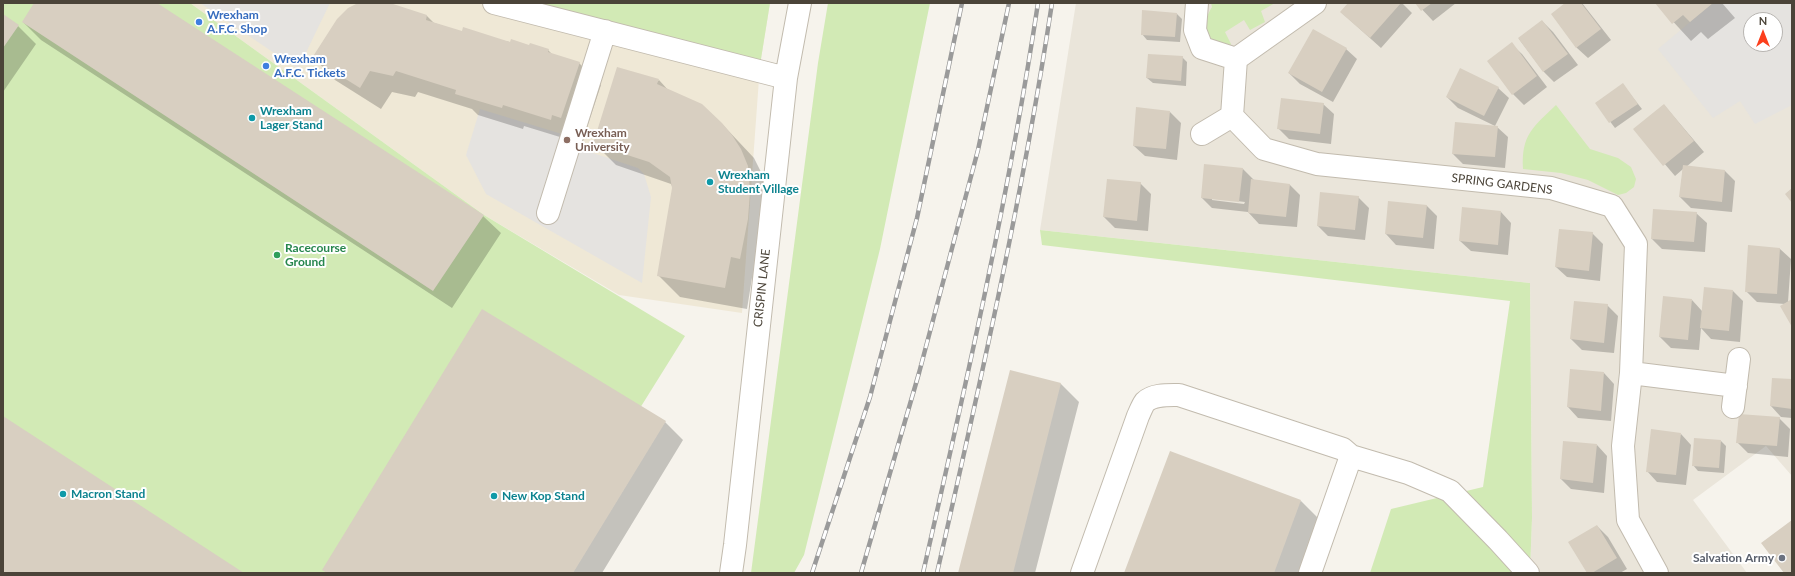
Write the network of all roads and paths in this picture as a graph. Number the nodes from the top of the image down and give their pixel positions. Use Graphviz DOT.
graph roads {
  1 [pos="494,3"];
  2 [pos="800,3"];
  3 [pos="1197,3"];
  4 [pos="1315,3"];
  5 [pos="605,31"];
  6 [pos="1236,59"];
  7 [pos="786,78"];
  8 [pos="1232,116"];
  9 [pos="1202,134"];
  10 [pos="548,213"];
  11 [pos="1739,358"];
  12 [pos="1631,373"];
  13 [pos="1351,456"];
  14 [pos="731,573"];
  15 [pos="1082,573"];
  16 [pos="1310,573"];
  17 [pos="1528,573"];
  18 [pos="1657,573"];
  1 -- 5 [label="street"];
  2 -- 7 [label="street, CRISPIN LANE"];
  3 -- 6 [label="street"];
  4 -- 6 [label="street"];
  5 -- 7 [label="street"];
  5 -- 10 [label="street"];
  6 -- 8 [label="street"];
  7 -- 14 [label="street, CRISPIN LANE"];
  8 -- 9 [label="street"];
  8 -- 12 [label="street, SPRING GARDENS"];
  11 -- 12 [label="street"];
  12 -- 18 [label="street, SPRING GARDENS"];
  13 -- 15 [label="street"];
  13 -- 16 [label="street"];
  13 -- 17 [label="street"];
}
